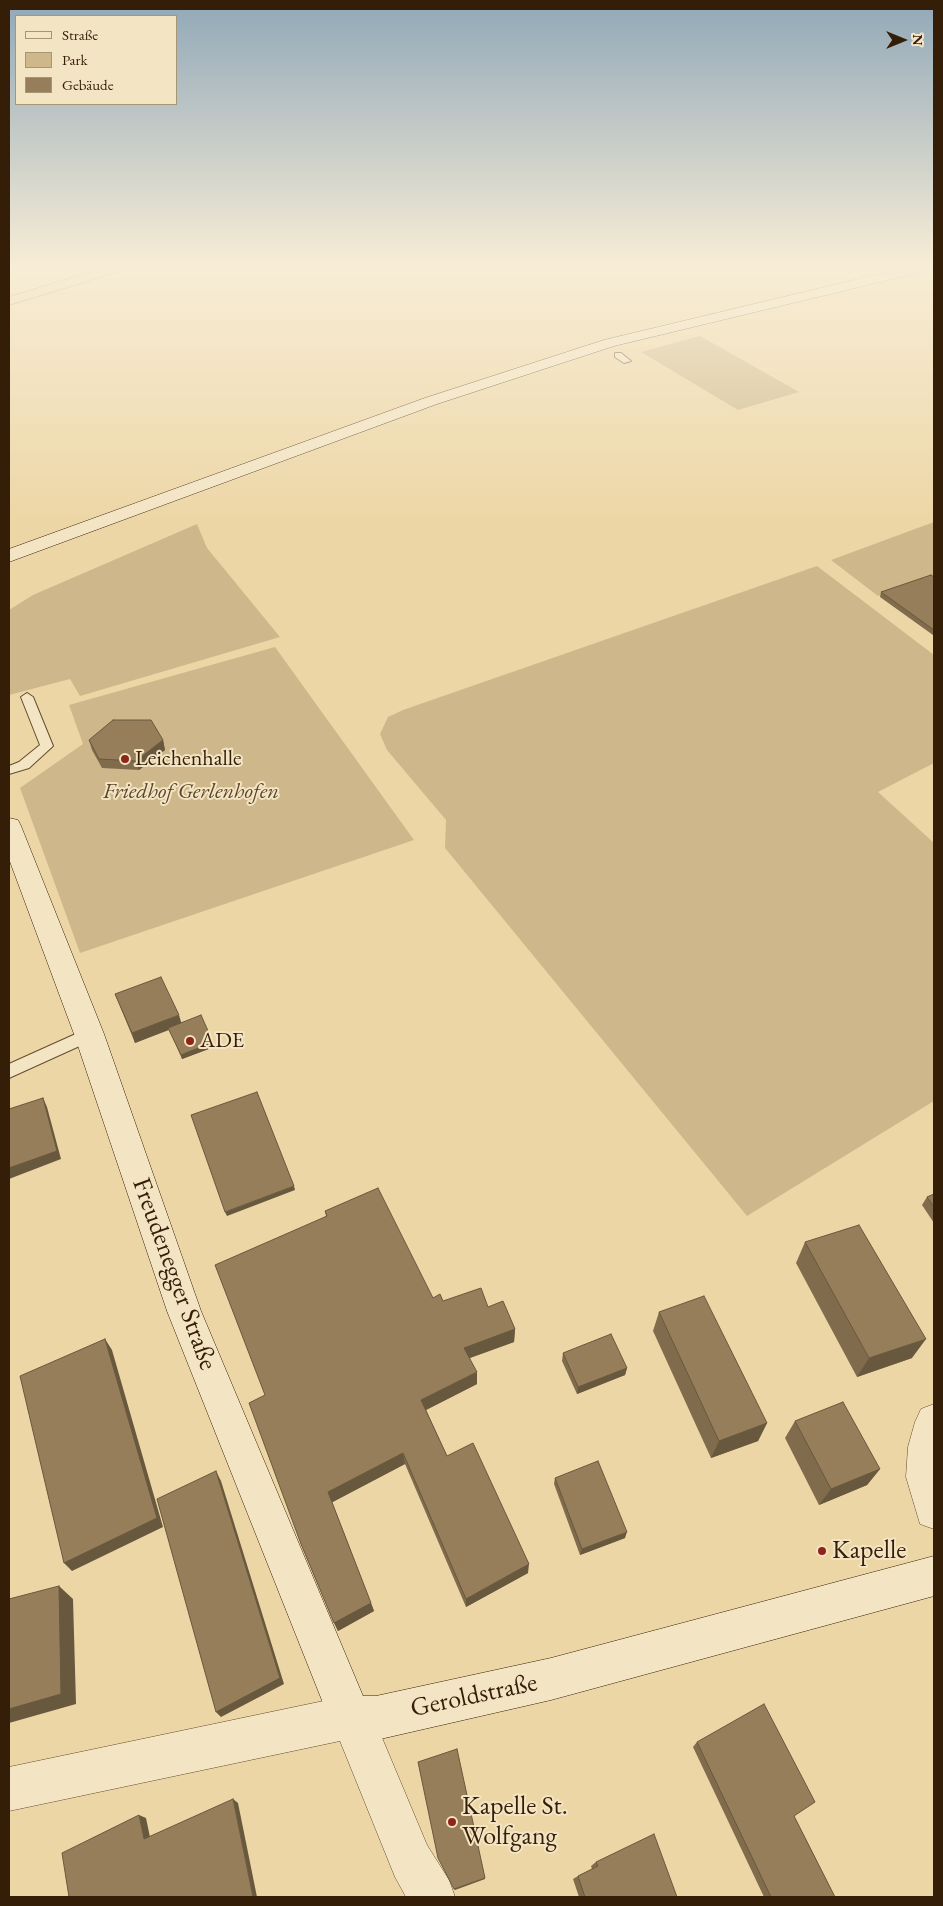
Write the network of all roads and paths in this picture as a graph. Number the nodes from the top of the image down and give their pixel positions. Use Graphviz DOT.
graph roads {
  1 [pos="582,352"];
  2 [pos="618,356"];
  3 [pos="627,361"];
  4 [pos="9,556"];
  5 [pos="27,696"];
  6 [pos="9,770"];
  7 [pos="9,826"];
  8 [pos="89,1034"];
  9 [pos="9,1071"];
  10 [pos="934,1422"];
  11 [pos="934,1510"];
  12 [pos="934,1576"];
  13 [pos="352,1716"];
  14 [pos="9,1789"];
  15 [pos="432,1897"];
  1 -- 4 [label="main road"];
  2 -- 3 [label="lane"];
  5 -- 6 [label="lane"];
  7 -- 8 [label="main road, Freudenegger Straße"];
  8 -- 9 [label="lane"];
  8 -- 13 [label="main road, Freudenegger Straße"];
  10 -- 11 [label="main road"];
  12 -- 13 [label="main road, Geroldstraße"];
  13 -- 14 [label="main road, Geroldstraße"];
  13 -- 15 [label="main road, Freudenegger Straße"];
}
